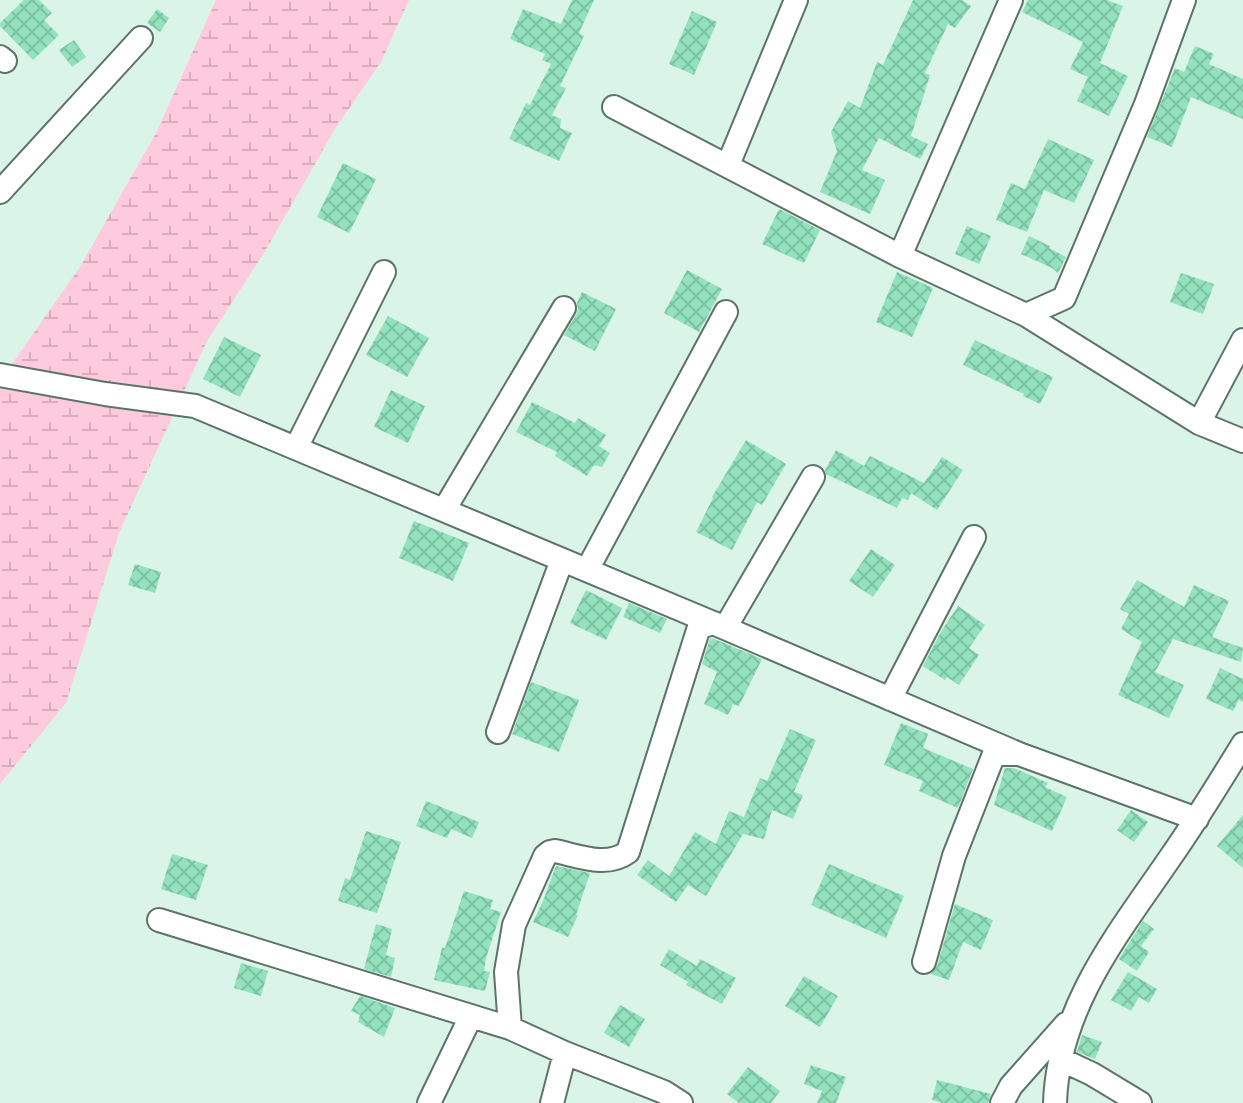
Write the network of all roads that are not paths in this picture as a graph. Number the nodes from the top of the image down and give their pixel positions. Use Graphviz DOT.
graph roads {
  1 [pos="796,0"];
  2 [pos="1011,0"];
  3 [pos="1184,0"];
  4 [pos="141,38"];
  5 [pos="614,107"];
  6 [pos="728,165"];
  7 [pos="0,192"];
  8 [pos="900,256"];
  9 [pos="384,272"];
  10 [pos="564,308"];
  11 [pos="726,312"];
  12 [pos="1026,315"];
  13 [pos="1243,340"];
  14 [pos="0,375"];
  15 [pos="1199,423"];
  16 [pos="1243,441"];
  17 [pos="296,448"];
  18 [pos="813,477"];
  19 [pos="444,510"];
  20 [pos="974,537"];
  21 [pos="562,560"];
  22 [pos="587,570"];
  23 [pos="720,626"];
  24 [pos="890,699"];
  25 [pos="498,732"];
  26 [pos="1243,744"];
  27 [pos="1019,754"];
  28 [pos="1197,819"];
  29 [pos="159,920"];
  30 [pos="924,962"];
  31 [pos="471,1016"];
  32 [pos="1072,1017"];
  33 [pos="510,1028"];
  34 [pos="565,1053"];
  35 [pos="1060,1059"];
  36 [pos="429,1103"];
  37 [pos="552,1103"];
  38 [pos="681,1103"];
  39 [pos="1002,1103"];
  40 [pos="1055,1103"];
  41 [pos="1140,1103"];
  1 -- 6 [label="street"];
  2 -- 8 [label="street"];
  3 -- 12 [label="street"];
  4 -- 7 [label="street"];
  5 -- 6 [label="street"];
  6 -- 8 [label="street"];
  8 -- 12 [label="street"];
  9 -- 17 [label="street"];
  10 -- 19 [label="street"];
  11 -- 22 [label="street"];
  12 -- 15 [label="street"];
  13 -- 15 [label="street"];
  14 -- 17 [label="street"];
  15 -- 16 [label="street"];
  17 -- 19 [label="street"];
  18 -- 23 [label="street"];
  19 -- 21 [label="street"];
  20 -- 24 [label="street"];
  21 -- 22 [label="street"];
  21 -- 25 [label="street"];
  22 -- 23 [label="street"];
  23 -- 24 [label="street"];
  23 -- 33 [label="street"];
  24 -- 27 [label="street"];
  26 -- 28 [label="street"];
  27 -- 28 [label="street"];
  27 -- 30 [label="street"];
  28 -- 32 [label="street"];
  29 -- 31 [label="street"];
  31 -- 33 [label="street"];
  31 -- 36 [label="street"];
  32 -- 35 [label="street"];
  32 -- 39 [label="street"];
  33 -- 34 [label="street"];
  34 -- 37 [label="street"];
  34 -- 38 [label="street"];
  35 -- 40 [label="street"];
  35 -- 41 [label="street"];
}
